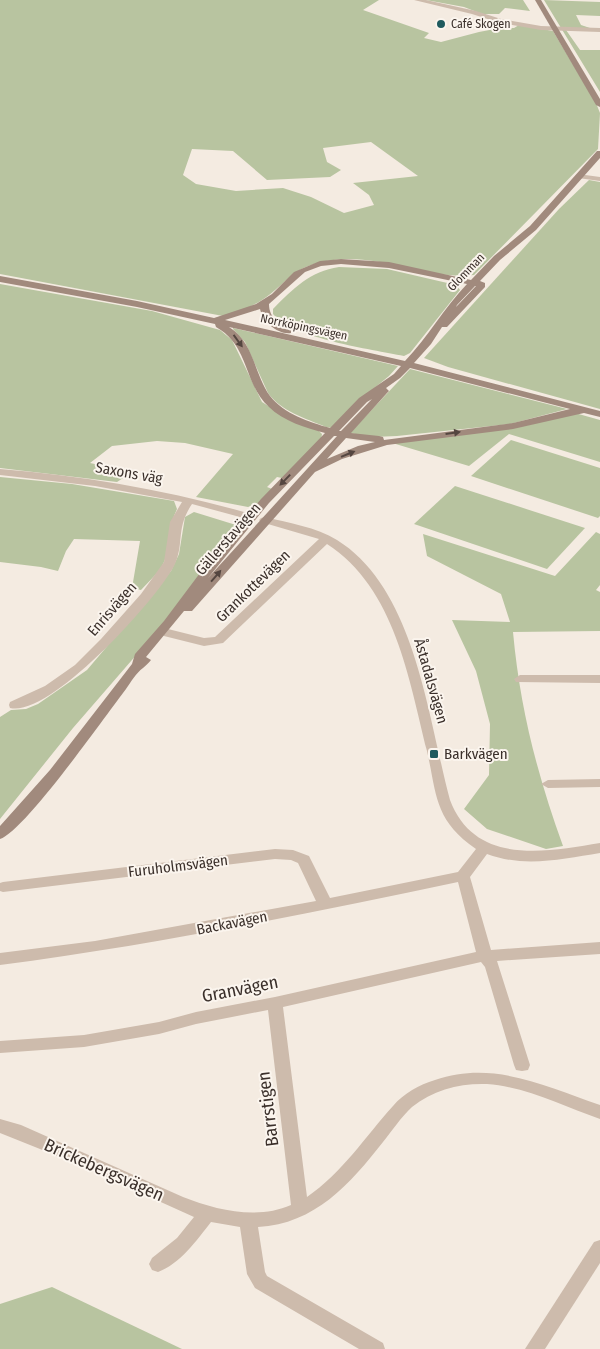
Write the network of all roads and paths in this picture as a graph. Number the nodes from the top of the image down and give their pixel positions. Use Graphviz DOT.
graph roads {
  1 [pos="417,0"];
  2 [pos="538,0"];
  3 [pos="555,29"];
  4 [pos="600,30"];
  5 [pos="600,105"];
  6 [pos="600,153"];
  7 [pos="581,176"];
  8 [pos="600,179"];
  9 [pos="520,240"];
  10 [pos="0,279"];
  11 [pos="472,283"];
  12 [pos="482,285"];
  13 [pos="264,303"];
  14 [pos="198,317"];
  15 [pos="213,320"];
  16 [pos="439,329"];
  17 [pos="309,340"];
  18 [pos="595,412"];
  19 [pos="338,433"];
  20 [pos="404,440"];
  21 [pos="0,472"];
  22 [pos="305,476"];
  23 [pos="189,500"];
  24 [pos="251,517"];
  25 [pos="265,520"];
  26 [pos="326,539"];
  27 [pos="168,633"];
  28 [pos="138,665"];
  29 [pos="520,679"];
  30 [pos="600,679"];
  31 [pos="16,705"];
  32 [pos="600,783"];
  33 [pos="548,784"];
  34 [pos="0,834"];
  35 [pos="485,847"];
  36 [pos="600,848"];
  37 [pos="463,876"];
  38 [pos="3,887"];
  39 [pos="324,904"];
  40 [pos="600,948"];
  41 [pos="485,956"];
  42 [pos="0,959"];
  43 [pos="275,1003"];
  44 [pos="0,1047"];
  45 [pos="522,1065"];
  46 [pos="600,1112"];
  47 [pos="0,1126"];
  48 [pos="300,1209"];
  49 [pos="207,1214"];
  50 [pos="248,1220"];
  51 [pos="600,1248"];
  52 [pos="158,1264"];
  53 [pos="376,1349"];
  54 [pos="534,1349"];
  1 -- 3 [label="street"];
  2 -- 3 [label="main road"];
  3 -- 4 [label="street"];
  3 -- 5 [label="main road"];
  6 -- 7 [label="main road, Glomman"];
  7 -- 8 [label="street"];
  7 -- 9 [label="main road, Glomman"];
  9 -- 11 [label="main road, Glomman"];
  9 -- 12 [label="main road, Glomman"];
  10 -- 14 [label="main road, Norrköpingsvägen"];
  11 -- 12 [label="main road"];
  11 -- 13 [label="main road"];
  11 -- 16 [label="main road, Glomman"];
  12 -- 16 [label="main road, Glomman"];
  13 -- 15 [label="main road"];
  13 -- 17 [label="main road"];
  14 -- 15 [label="main road, Norrköpingsvägen"];
  14 -- 19 [label="main road, one-way"];
  15 -- 17 [label="main road, Norrköpingsvägen"];
  16 -- 19 [label="main road, Glomman"];
  17 -- 18 [label="main road, Norrköpingsvägen"];
  20 -- 18 [label="main road, one-way"];
  19 -- 20 [label="main road"];
  19 -- 22 [label="main road, Gällerstavägen"];
  19 -- 24 [label="main road, Gällerstavägen, one-way"];
  22 -- 20 [label="main road, one-way"];
  21 -- 23 [label="street, Saxons väg"];
  22 -- 25 [label="main road, Gällerstavägen"];
  23 -- 24 [label="street, Saxons väg"];
  23 -- 31 [label="street, Enrisvägen"];
  24 -- 25 [label="main road"];
  24 -- 28 [label="main road, Gällerstavägen"];
  25 -- 26 [label="street, Åstadalsvägen"];
  27 -- 25 [label="main road, Gällerstavägen, one-way"];
  26 -- 27 [label="street, Grankottevägen"];
  26 -- 35 [label="street, Åstadalsvägen"];
  27 -- 28 [label="main road, Gällerstavägen"];
  28 -- 34 [label="main road, Gällerstavägen"];
  29 -- 30 [label="street"];
  32 -- 33 [label="street"];
  35 -- 36 [label="street, Åstadalsvägen"];
  35 -- 37 [label="street"];
  37 -- 39 [label="street, Backavägen"];
  37 -- 41 [label="street"];
  38 -- 39 [label="street, Furuholmsvägen"];
  39 -- 42 [label="street, Backavägen"];
  40 -- 41 [label="street, Granvägen"];
  41 -- 43 [label="street, Granvägen"];
  41 -- 45 [label="street"];
  43 -- 44 [label="street, Granvägen"];
  43 -- 48 [label="street, Barrstigen"];
  46 -- 48 [label="street, Brickebergsvägen"];
  47 -- 49 [label="street, Brickebergsvägen"];
  48 -- 50 [label="street, Brickebergsvägen"];
  49 -- 50 [label="street, Brickebergsvägen"];
  49 -- 52 [label="street"];
  50 -- 53 [label="street"];
  51 -- 54 [label="street"];
}
